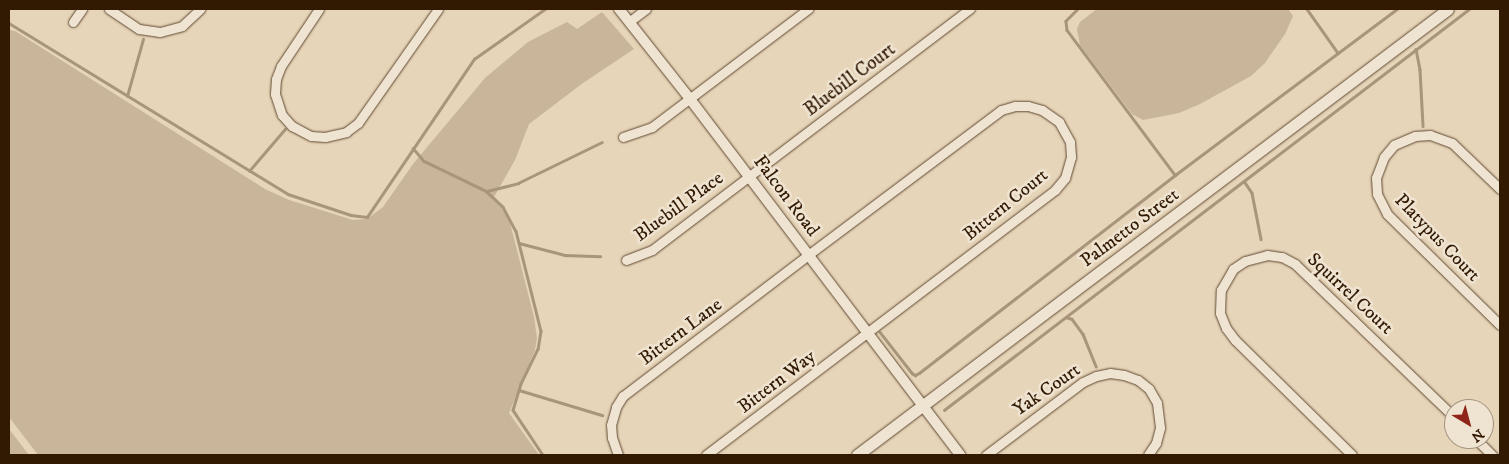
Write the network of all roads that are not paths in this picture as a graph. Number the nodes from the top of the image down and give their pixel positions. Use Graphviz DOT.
graph roads {
  1 [pos="82,9"];
  2 [pos="109,9"];
  3 [pos="200,9"];
  4 [pos="319,9"];
  5 [pos="438,9"];
  6 [pos="619,9"];
  7 [pos="646,9"];
  8 [pos="808,9"];
  9 [pos="970,9"];
  10 [pos="1448,9"];
  11 [pos="630,21"];
  12 [pos="73,22"];
  13 [pos="690,99"];
  14 [pos="623,137"];
  15 [pos="749,177"];
  16 [pos="1500,189"];
  17 [pos="808,255"];
  18 [pos="626,260"];
  19 [pos="1500,325"];
  20 [pos="868,334"];
  21 [pos="922,406"];
  22 [pos="1444,407"];
  23 [pos="618,455"];
  24 [pos="706,455"];
  25 [pos="857,455"];
  26 [pos="960,455"];
  27 [pos="986,455"];
  28 [pos="1148,455"];
  29 [pos="1352,455"];
  1 -- 12 [label="street"];
  2 -- 3 [label="street"];
  4 -- 5 [label="street"];
  6 -- 11 [label="street, Falcon Road"];
  7 -- 11 [label="street"];
  8 -- 13 [label="street"];
  9 -- 15 [label="street, Bluebill Court"];
  10 -- 21 [label="main road, Palmetto Street"];
  11 -- 13 [label="street, Falcon Road"];
  13 -- 14 [label="street"];
  13 -- 15 [label="street, Falcon Road"];
  15 -- 17 [label="street, Falcon Road"];
  15 -- 18 [label="street, Bluebill Place"];
  16 -- 19 [label="street, Platypus Court"];
  17 -- 20 [label="street, Falcon Road"];
  17 -- 20 [label="street, Bittern Court"];
  17 -- 23 [label="street, Bittern Lane"];
  20 -- 21 [label="street, Falcon Road"];
  20 -- 24 [label="street, Bittern Way"];
  21 -- 25 [label="main road, Palmetto Street"];
  21 -- 26 [label="street, Falcon Road"];
  22 -- 29 [label="street, Squirrel Court"];
  27 -- 28 [label="street, Yak Court"];
}
